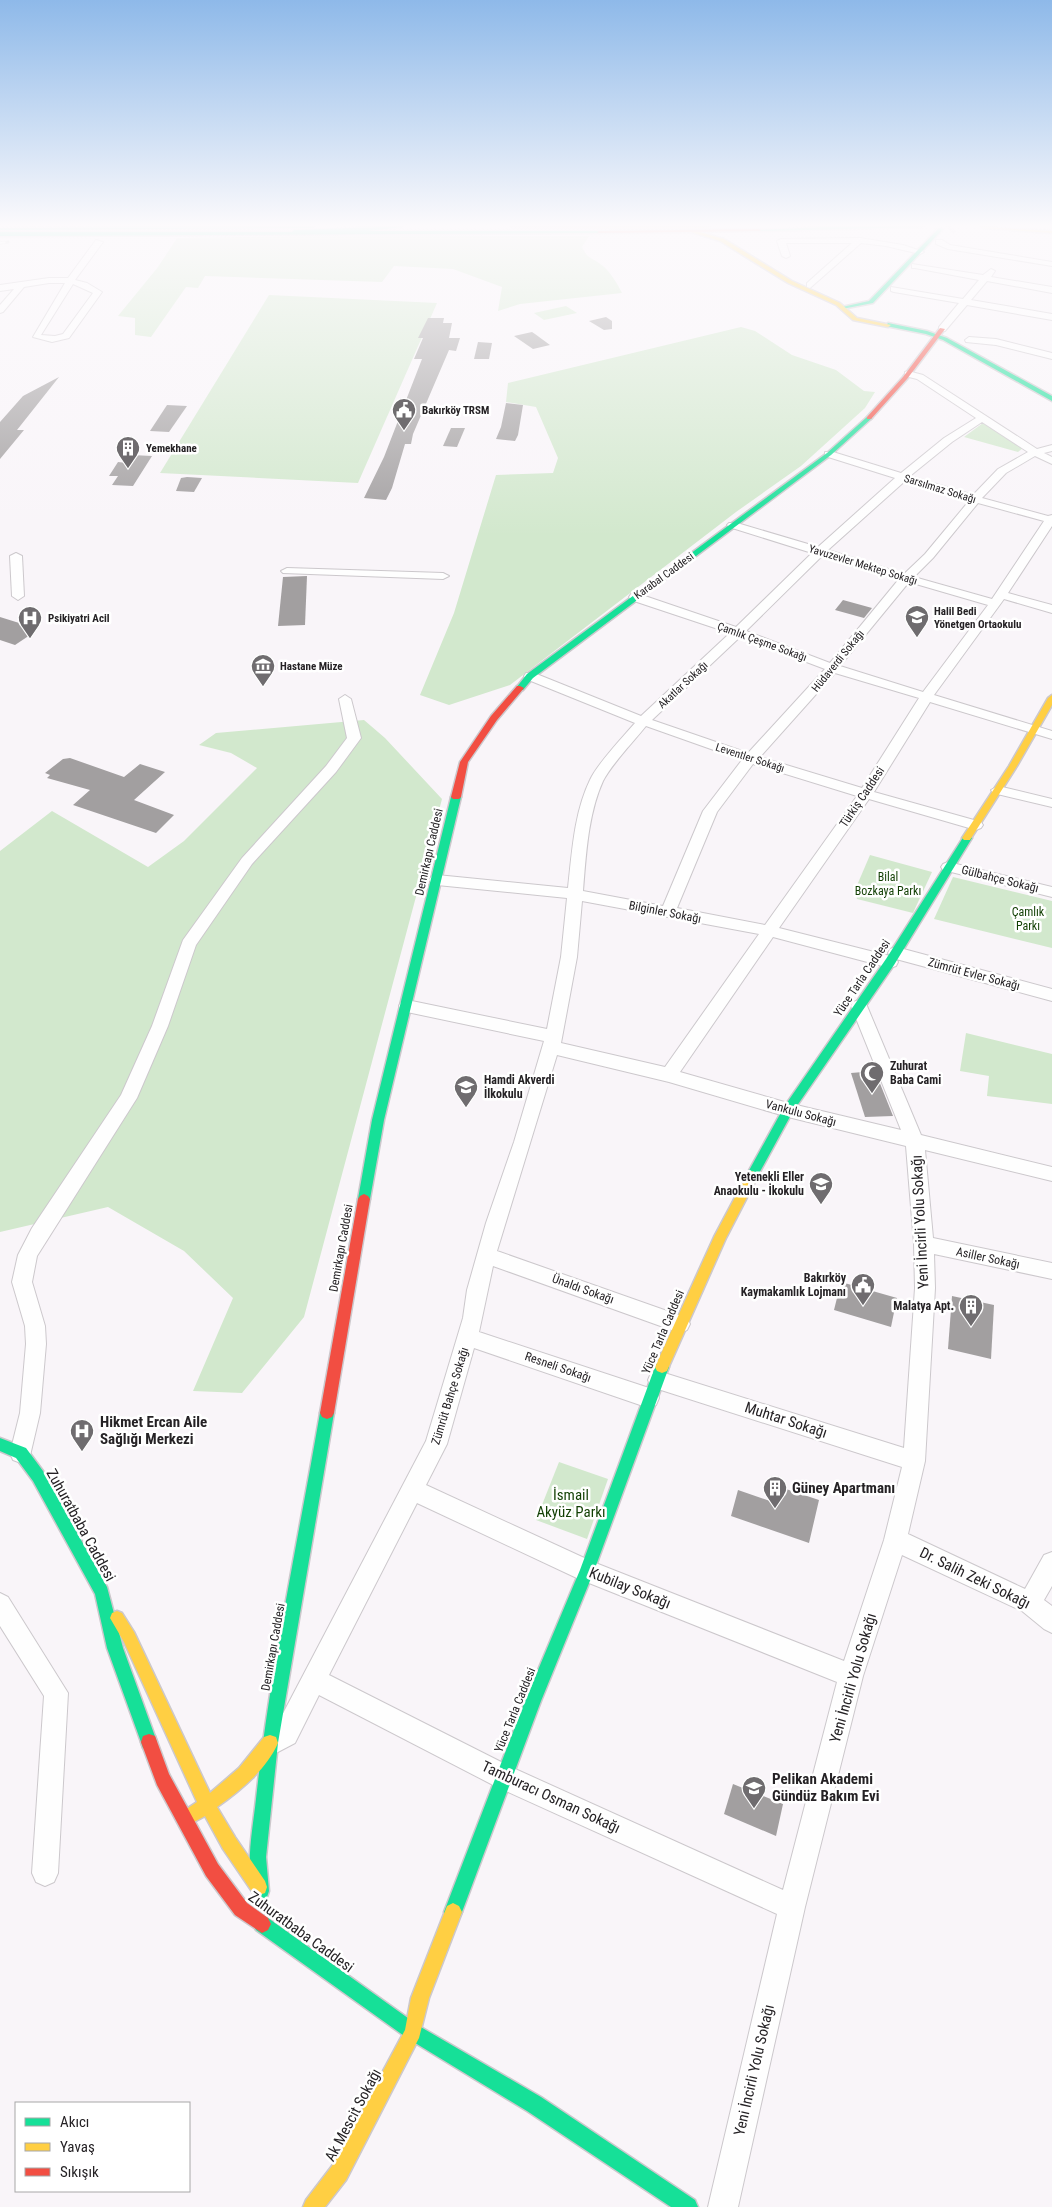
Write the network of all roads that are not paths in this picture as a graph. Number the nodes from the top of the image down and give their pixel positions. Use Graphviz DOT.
graph roads {
  1 [pos="40,330"];
  2 [pos="70,330"];
  3 [pos="917,330"];
  4 [pos="927,330"];
  5 [pos="938,330"];
  6 [pos="935,333"];
  7 [pos="969,340"];
  8 [pos="1052,356"];
  9 [pos="908,374"];
  10 [pos="1052,389"];
  11 [pos="1052,398"];
  12 [pos="880,404"];
  13 [pos="982,418"];
  14 [pos="1052,448"];
  15 [pos="1035,452"];
  16 [pos="829,454"];
  17 [pos="1052,461"];
  18 [pos="902,478"];
  19 [pos="974,500"];
  20 [pos="1052,519"];
  21 [pos="733,524"];
  22 [pos="818,552"];
  23 [pos="16,556"];
  24 [pos="287,571"];
  25 [pos="443,576"];
  26 [pos="906,578"];
  27 [pos="18,596"];
  28 [pos="635,597"];
  29 [pos="997,599"];
  30 [pos="1052,609"];
  31 [pos="738,632"];
  32 [pos="833,668"];
  33 [pos="530,676"];
  34 [pos="926,697"];
  35 [pos="1052,698"];
  36 [pos="345,699"];
  37 [pos="643,721"];
  38 [pos="1032,730"];
  39 [pos="1052,734"];
  40 [pos="750,758"];
  41 [pos="464,762"];
  42 [pos="998,790"];
  43 [pos="865,794"];
  44 [pos="1052,803"];
  45 [pos="976,825"];
  46 [pos="948,866"];
  47 [pos="437,880"];
  48 [pos="1052,892"];
  49 [pos="574,894"];
  50 [pos="668,912"];
  51 [pos="769,931"];
  52 [pos="893,958"];
  53 [pos="1052,996"];
  54 [pos="407,1006"];
  55 [pos="859,1006"];
  56 [pos="552,1042"];
  57 [pos="669,1075"];
  58 [pos="788,1110"];
  59 [pos="915,1142"];
  60 [pos="1052,1174"];
  61 [pos="924,1244"];
  62 [pos="486,1255"];
  63 [pos="1052,1271"];
  64 [pos="680,1324"];
  65 [pos="468,1337"];
  66 [pos="654,1389"];
  67 [pos="0,1444"];
  68 [pos="21,1453"];
  69 [pos="914,1461"];
  70 [pos="413,1490"];
  71 [pos="895,1540"];
  72 [pos="1052,1564"];
  73 [pos="587,1571"];
  74 [pos="102,1592"];
  75 [pos="1030,1603"];
  76 [pos="0,1605"];
  77 [pos="1052,1621"];
  78 [pos="851,1676"];
  79 [pos="314,1680"];
  80 [pos="270,1743"];
  81 [pos="504,1777"];
  82 [pos="266,1788"];
  83 [pos="207,1805"];
  84 [pos="185,1820"];
  85 [pos="249,1820"];
  86 [pos="237,1831"];
  87 [pos="192,1833"];
  88 [pos="226,1837"];
  89 [pos="45,1873"];
  90 [pos="792,1907"];
  91 [pos="269,1916"];
  92 [pos="274,1932"];
  93 [pos="413,2032"];
  94 [pos="684,2206"];
  95 [pos="313,2207"];
  96 [pos="722,2207"];
  1 -- 2 [label="street"];
  3 -- 6 [label="main road"];
  4 -- 6 [label="main road"];
  5 -- 6 [label="street"];
  6 -- 7 [label="main road"];
  6 -- 9 [label="main road, Karabal Caddesi"];
  6 -- 11 [label="main road"];
  6 -- 12 [label="main road, Karabal Caddesi"];
  7 -- 8 [label="street"];
  7 -- 10 [label="main road"];
  9 -- 12 [label="main road, Karabal Caddesi"];
  9 -- 13 [label="street"];
  12 -- 16 [label="main road, Karabal Caddesi"];
  13 -- 15 [label="street"];
  13 -- 18 [label="street, Akatlar Sokağı"];
  14 -- 15 [label="street, Hüdaverdi Sokağı"];
  15 -- 17 [label="street"];
  15 -- 19 [label="street, Hüdaverdi Sokağı"];
  16 -- 18 [label="street, Sarsılmaz Sokağı"];
  16 -- 21 [label="main road, Karabal Caddesi"];
  18 -- 19 [label="street, Sarsılmaz Sokağı"];
  18 -- 22 [label="street, Akatlar Sokağı"];
  19 -- 20 [label="street, Sarsılmaz Sokağı"];
  19 -- 26 [label="street, Hüdaverdi Sokağı"];
  20 -- 29 [label="street, Türkiş Caddesi"];
  21 -- 22 [label="street, Yavuzevler Mektep Sokağı"];
  21 -- 28 [label="main road, Karabal Caddesi"];
  22 -- 26 [label="street, Yavuzevler Mektep Sokağı"];
  22 -- 31 [label="street, Akatlar Sokağı"];
  23 -- 27 [label="street"];
  24 -- 25 [label="street"];
  26 -- 29 [label="street, Yavuzevler Mektep Sokağı"];
  26 -- 32 [label="street, Hüdaverdi Sokağı"];
  28 -- 31 [label="street, Çamlık Çeşme Sokağı"];
  28 -- 33 [label="main road, Karabal Caddesi"];
  29 -- 30 [label="street, Yavuzevler Mektep Sokağı"];
  29 -- 34 [label="street, Türkiş Caddesi"];
  31 -- 32 [label="street, Çamlık Çeşme Sokağı"];
  31 -- 37 [label="street, Akatlar Sokağı"];
  32 -- 34 [label="street, Çamlık Çeşme Sokağı"];
  32 -- 40 [label="street, Hüdaverdi Sokağı"];
  33 -- 37 [label="street, Leventler Sokağı"];
  33 -- 41 [label="main road, Karabal Caddesi"];
  34 -- 38 [label="street, Çamlık Çeşme Sokağı"];
  34 -- 43 [label="street, Türkiş Caddesi"];
  35 -- 38 [label="main road, Yüce Tarla Caddesi"];
  36 -- 68 [label="street"];
  37 -- 40 [label="street, Leventler Sokağı"];
  37 -- 49 [label="street, Akatlar Sokağı"];
  38 -- 39 [label="street, Çamlık Çeşme Sokağı"];
  38 -- 42 [label="main road, Yüce Tarla Caddesi"];
  40 -- 43 [label="street, Leventler Sokağı"];
  40 -- 50 [label="street, Hüdaverdi Sokağı"];
  41 -- 47 [label="main road, Demirkapı Caddesi"];
  42 -- 44 [label="street"];
  42 -- 45 [label="main road, Yüce Tarla Caddesi"];
  43 -- 45 [label="street, Leventler Sokağı"];
  43 -- 51 [label="street, Türkiş Caddesi"];
  45 -- 46 [label="main road, Yüce Tarla Caddesi"];
  46 -- 48 [label="street, Gülbahçe Sokağı"];
  46 -- 52 [label="main road, Yüce Tarla Caddesi"];
  47 -- 49 [label="street, Bilginler Sokağı"];
  47 -- 54 [label="main road, Demirkapı Caddesi"];
  49 -- 50 [label="street, Bilginler Sokağı"];
  49 -- 56 [label="street, Akatlar Sokağı"];
  50 -- 51 [label="street, Bilginler Sokağı"];
  51 -- 52 [label="street, Bilginler Sokağı"];
  51 -- 57 [label="street, Türkiş Caddesi"];
  52 -- 53 [label="street, Zümrüt Evler Sokağı"];
  52 -- 55 [label="main road, Yüce Tarla Caddesi"];
  54 -- 56 [label="street, Vankulu Sokağı"];
  54 -- 80 [label="main road, Demirkapı Caddesi"];
  55 -- 58 [label="main road, Yüce Tarla Caddesi"];
  55 -- 59 [label="street, Yeni İncirli Yolu Sokağı"];
  56 -- 57 [label="street, Vankulu Sokağı"];
  56 -- 62 [label="street, Zümrüt Bahçe Sokağı"];
  57 -- 58 [label="street, Vankulu Sokağı"];
  58 -- 59 [label="street, Vankulu Sokağı"];
  58 -- 64 [label="main road, Yüce Tarla Caddesi"];
  59 -- 60 [label="street, Vankulu Sokağı"];
  59 -- 61 [label="street, Yeni İncirli Yolu Sokağı"];
  61 -- 63 [label="street, Asiller Sokağı"];
  61 -- 69 [label="street, Yeni İncirli Yolu Sokağı"];
  62 -- 64 [label="street, Ünaldı Sokağı"];
  62 -- 65 [label="street, Zümrüt Bahçe Sokağı"];
  64 -- 66 [label="main road, Yüce Tarla Caddesi"];
  65 -- 66 [label="street, Resneli Sokağı"];
  65 -- 70 [label="street, Zümrüt Bahçe Sokağı"];
  66 -- 69 [label="street, Muhtar Sokağı"];
  66 -- 73 [label="main road, Yüce Tarla Caddesi"];
  67 -- 68 [label="main road"];
  68 -- 74 [label="main road, Zuhuratbaba Caddesi"];
  69 -- 71 [label="street, Yeni İncirli Yolu Sokağı"];
  70 -- 73 [label="street, Kubilay Sokağı"];
  70 -- 79 [label="street, Zümrüt Bahçe Sokağı"];
  71 -- 75 [label="street, Dr. Salih Zeki Sokağı"];
  71 -- 78 [label="street, Yeni İncirli Yolu Sokağı"];
  72 -- 75 [label="street"];
  73 -- 78 [label="street, Kubilay Sokağı"];
  73 -- 81 [label="main road, Yüce Tarla Caddesi"];
  74 -- 83 [label="main road"];
  74 -- 84 [label="main road, Zuhuratbaba Caddesi"];
  75 -- 77 [label="street, Dr. Salih Zeki Sokağı"];
  76 -- 89 [label="street"];
  78 -- 90 [label="street, Yeni İncirli Yolu Sokağı"];
  79 -- 80 [label="street, Zümrüt Bahçe Sokağı"];
  79 -- 81 [label="street, Tamburacı Osman Sokağı"];
  80 -- 82 [label="main road, Demirkapı Caddesi"];
  80 -- 83 [label="main road, Demirkapı Caddesi"];
  81 -- 90 [label="street, Tamburacı Osman Sokağı"];
  81 -- 93 [label="main road, Yüce Tarla Caddesi"];
  82 -- 85 [label="main road"];
  82 -- 88 [label="main road, Demirkapı Caddesi"];
  83 -- 84 [label="main road, Demirkapı Caddesi"];
  83 -- 88 [label="main road"];
  84 -- 87 [label="main road, Zuhuratbaba Caddesi"];
  86 -- 88 [label="main road"];
  87 -- 88 [label="main road"];
  87 -- 92 [label="main road, Zuhuratbaba Caddesi"];
  90 -- 96 [label="street, Yeni İncirli Yolu Sokağı"];
  91 -- 92 [label="main road"];
  92 -- 93 [label="main road, Zuhuratbaba Caddesi"];
  93 -- 94 [label="main road, Zuhuratbaba Caddesi"];
  93 -- 95 [label="main road, Ak Mescit Sokağı"];
}
